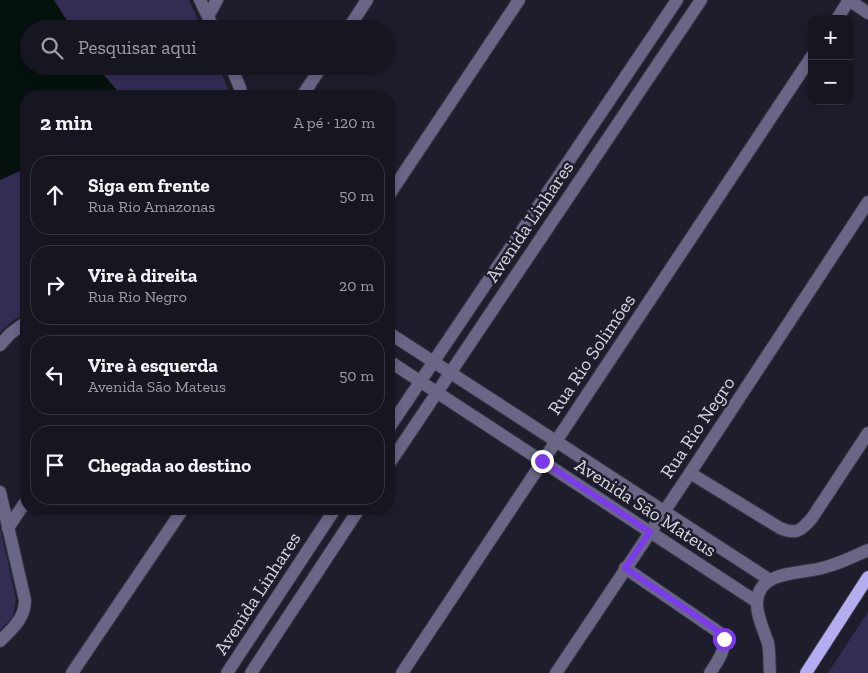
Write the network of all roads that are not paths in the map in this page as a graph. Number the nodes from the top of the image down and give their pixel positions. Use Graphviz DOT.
graph roads {
  1 [pos="200,0"];
  2 [pos="217,0"];
  3 [pos="367,0"];
  4 [pos="519,0"];
  5 [pos="677,0"];
  6 [pos="701,0"];
  7 [pos="849,0"];
  8 [pos="868,13"];
  9 [pos="840,15"];
  10 [pos="208,16"];
  11 [pos="210,20"];
  12 [pos="354,20"];
  13 [pos="809,60"];
  14 [pos="235,75"];
  15 [pos="316,75"];
  16 [pos="240,90"];
  17 [pos="306,90"];
  18 [pos="395,186"];
  19 [pos="868,202"];
  20 [pos="20,326"];
  21 [pos="395,337"];
  22 [pos="0,345"];
  23 [pos="432,362"];
  24 [pos="395,364"];
  25 [pos="449,372"];
  26 [pos="420,381"];
  27 [pos="436,392"];
  28 [pos="395,419"];
  29 [pos="868,433"];
  30 [pos="555,441"];
  31 [pos="395,455"];
  32 [pos="542,461"];
  33 [pos="690,473"];
  34 [pos="0,492"];
  35 [pos="20,510"];
  36 [pos="663,511"];
  37 [pos="179,515"];
  38 [pos="331,515"];
  39 [pos="355,515"];
  40 [pos="8,528"];
  41 [pos="650,532"];
  42 [pos="868,550"];
  43 [pos="625,568"];
  44 [pos="868,578"];
  45 [pos="770,580"];
  46 [pos="757,602"];
  47 [pos="0,641"];
  48 [pos="72,673"];
  49 [pos="227,673"];
  50 [pos="251,673"];
  51 [pos="402,673"];
  52 [pos="556,673"];
  53 [pos="710,673"];
  54 [pos="770,673"];
  55 [pos="806,673"];
  1 -- 10 [label="street"];
  2 -- 10 [label="street"];
  3 -- 12 [label="street"];
  4 -- 18 [label="street"];
  5 -- 23 [label="street, Avenida Linhares"];
  6 -- 25 [label="street, Avenida Linhares"];
  7 -- 8 [label="street"];
  7 -- 9 [label="street"];
  10 -- 11 [label="street"];
  13 -- 30 [label="street, Rua Rio Solimões"];
  14 -- 16 [label="street"];
  15 -- 17 [label="street"];
  19 -- 33 [label="street, Rua Rio Negro"];
  20 -- 22 [label="street"];
  21 -- 23 [label="street, Avenida São Mateus"];
  23 -- 25 [label="street, Avenida São Mateus"];
  23 -- 26 [label="street, Avenida Linhares"];
  24 -- 26 [label="street, Avenida São Mateus"];
  25 -- 27 [label="street, Avenida Linhares"];
  25 -- 30 [label="street, Avenida São Mateus"];
  26 -- 27 [label="street, Avenida São Mateus"];
  26 -- 28 [label="street, Avenida Linhares"];
  27 -- 31 [label="street, Avenida Linhares"];
  27 -- 32 [label="street, Avenida São Mateus"];
  29 -- 33 [label="street"];
  30 -- 32 [label="street, Rua Rio Solimões"];
  30 -- 36 [label="street, Avenida São Mateus"];
  32 -- 41 [label="street, Avenida São Mateus"];
  32 -- 51 [label="street, Rua Rio Solimões"];
  33 -- 36 [label="street, Rua Rio Negro"];
  34 -- 40 [label="street"];
  35 -- 40 [label="street"];
  36 -- 41 [label="street, Rua Rio Negro"];
  36 -- 45 [label="street, Avenida São Mateus"];
  37 -- 48 [label="street"];
  38 -- 49 [label="street, Avenida Linhares"];
  39 -- 50 [label="street, Avenida Linhares"];
  40 -- 47 [label="street"];
  41 -- 43 [label="street, Rua Rio Negro"];
  41 -- 46 [label="street, Avenida São Mateus"];
  42 -- 45 [label="street"];
  43 -- 52 [label="street, Rua Rio Negro"];
  43 -- 53 [label="street"];
  44 -- 55 [label="main road"];
  45 -- 46 [label="street"];
  46 -- 54 [label="street"];
}
